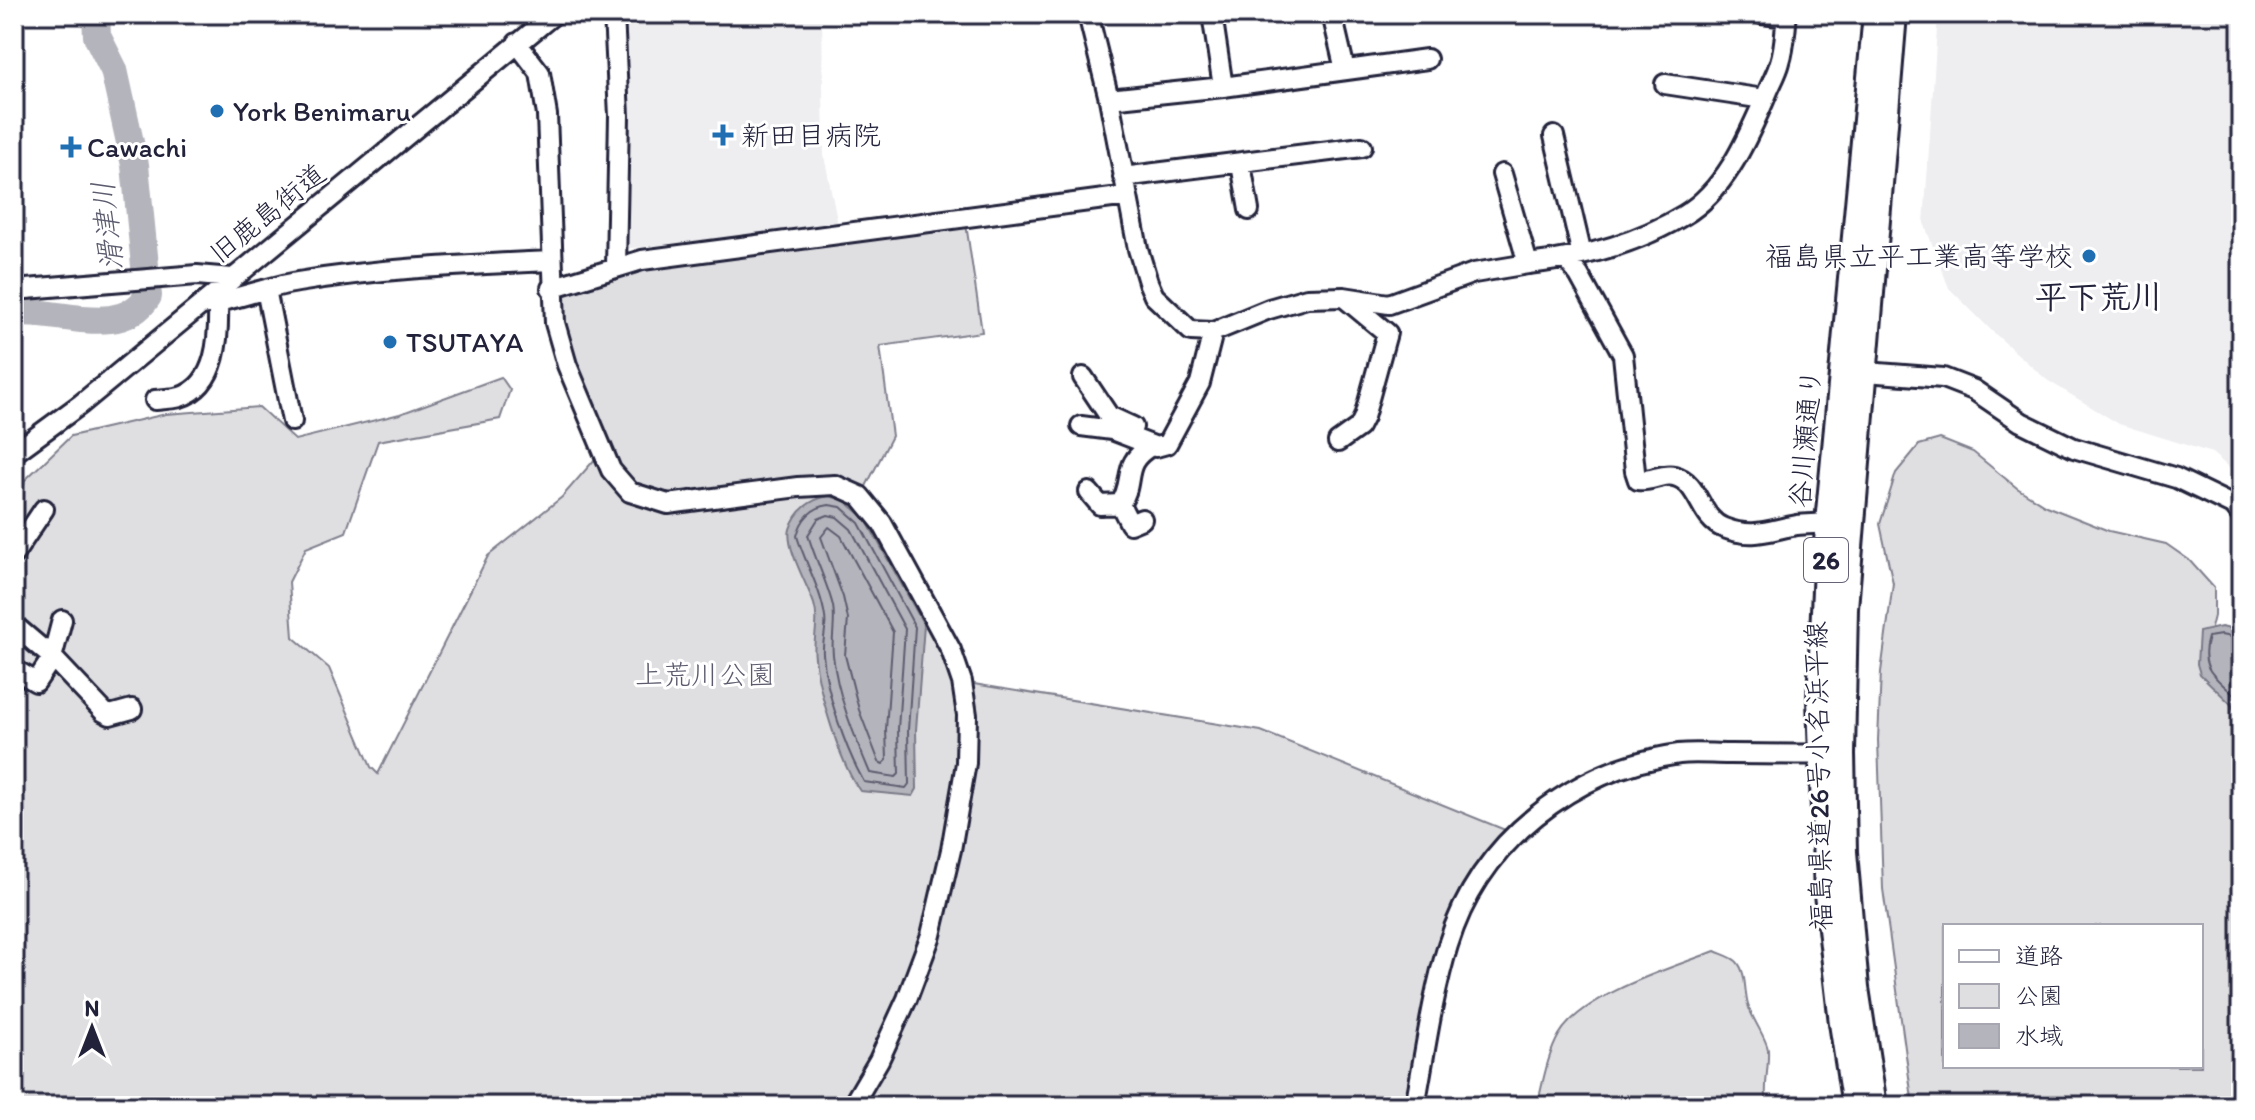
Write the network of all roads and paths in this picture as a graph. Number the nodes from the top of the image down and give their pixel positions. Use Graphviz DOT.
graph roads {
  1 [pos="554,14"];
  2 [pos="614,14"];
  3 [pos="1088,14"];
  4 [pos="1212,14"];
  5 [pos="1332,14"];
  6 [pos="1762,14"];
  7 [pos="1876,14"];
  8 [pos="1894,14"];
  9 [pos="1787,15"];
  10 [pos="517,43"];
  11 [pos="1427,59"];
  12 [pos="1345,70"];
  13 [pos="1665,84"];
  14 [pos="1223,87"];
  15 [pos="1109,99"];
  16 [pos="1764,99"];
  17 [pos="1554,136"];
  18 [pos="1362,147"];
  19 [pos="1241,164"];
  20 [pos="1502,174"];
  21 [pos="1125,187"];
  22 [pos="1249,210"];
  23 [pos="1575,257"];
  24 [pos="550,261"];
  25 [pos="1528,264"];
  26 [pos="616,267"];
  27 [pos="232,278"];
  28 [pos="551,288"];
  29 [pos="266,289"];
  30 [pos="14,290"];
  31 [pos="1344,297"];
  32 [pos="209,304"];
  33 [pos="1213,332"];
  34 [pos="1841,371"];
  35 [pos="1865,372"];
  36 [pos="1083,377"];
  37 [pos="155,400"];
  38 [pos="292,421"];
  39 [pos="1081,426"];
  40 [pos="1338,442"];
  41 [pos="1159,445"];
  42 [pos="14,453"];
  43 [pos="1089,492"];
  44 [pos="1120,504"];
  45 [pos="44,509"];
  46 [pos="2241,515"];
  47 [pos="1142,519"];
  48 [pos="1828,523"];
  49 [pos="14,554"];
  50 [pos="62,620"];
  51 [pos="14,625"];
  52 [pos="52,658"];
  53 [pos="14,669"];
  54 [pos="132,709"];
  55 [pos="1832,754"];
  56 [pos="852,1106"];
  57 [pos="1415,1106"];
  58 [pos="1855,1106"];
  59 [pos="1874,1106"];
  1 -- 10 [label="street, 旧鹿島街道"];
  2 -- 26 [label="street"];
  3 -- 15 [label="street"];
  4 -- 14 [label="street"];
  5 -- 12 [label="street"];
  6 -- 9 [label="street"];
  7 -- 34 [label="main road, 谷川瀬通り / 26"];
  8 -- 35 [label="main road, 福島県道26号小名浜平線 / 26"];
  9 -- 16 [label="street"];
  10 -- 24 [label="street"];
  10 -- 27 [label="street, 旧鹿島街道"];
  11 -- 12 [label="street"];
  12 -- 14 [label="street"];
  13 -- 16 [label="street"];
  14 -- 15 [label="street"];
  15 -- 21 [label="street"];
  16 -- 23 [label="street"];
  17 -- 23 [label="street"];
  18 -- 19 [label="street"];
  19 -- 21 [label="street"];
  19 -- 22 [label="street"];
  20 -- 25 [label="street"];
  21 -- 26 [label="street"];
  21 -- 33 [label="street"];
  23 -- 25 [label="street"];
  23 -- 48 [label="street"];
  24 -- 28 [label="street"];
  24 -- 29 [label="street"];
  25 -- 31 [label="street"];
  26 -- 28 [label="street"];
  27 -- 30 [label="street"];
  27 -- 32 [label="street, 旧鹿島街道"];
  28 -- 56 [label="street"];
  29 -- 32 [label="street"];
  29 -- 38 [label="street"];
  31 -- 33 [label="street"];
  31 -- 40 [label="street"];
  32 -- 37 [label="street"];
  32 -- 42 [label="street, 旧鹿島街道"];
  33 -- 41 [label="street"];
  34 -- 35 [label="street"];
  34 -- 48 [label="main road, 谷川瀬通り / 26"];
  35 -- 46 [label="street"];
  35 -- 55 [label="main road, 福島県道26号小名浜平線 / 26"];
  36 -- 41 [label="street"];
  39 -- 41 [label="street"];
  41 -- 44 [label="street"];
  43 -- 44 [label="street"];
  44 -- 47 [label="street"];
  45 -- 49 [label="street"];
  48 -- 55 [label="main road, 谷川瀬通り / 26"];
  50 -- 52 [label="street"];
  51 -- 52 [label="street"];
  52 -- 53 [label="street"];
  52 -- 54 [label="street"];
  55 -- 57 [label="street"];
  55 -- 58 [label="main road, 谷川瀬通り / 26"];
  55 -- 59 [label="main road, 福島県道26号小名浜平線 / 26"];
}
